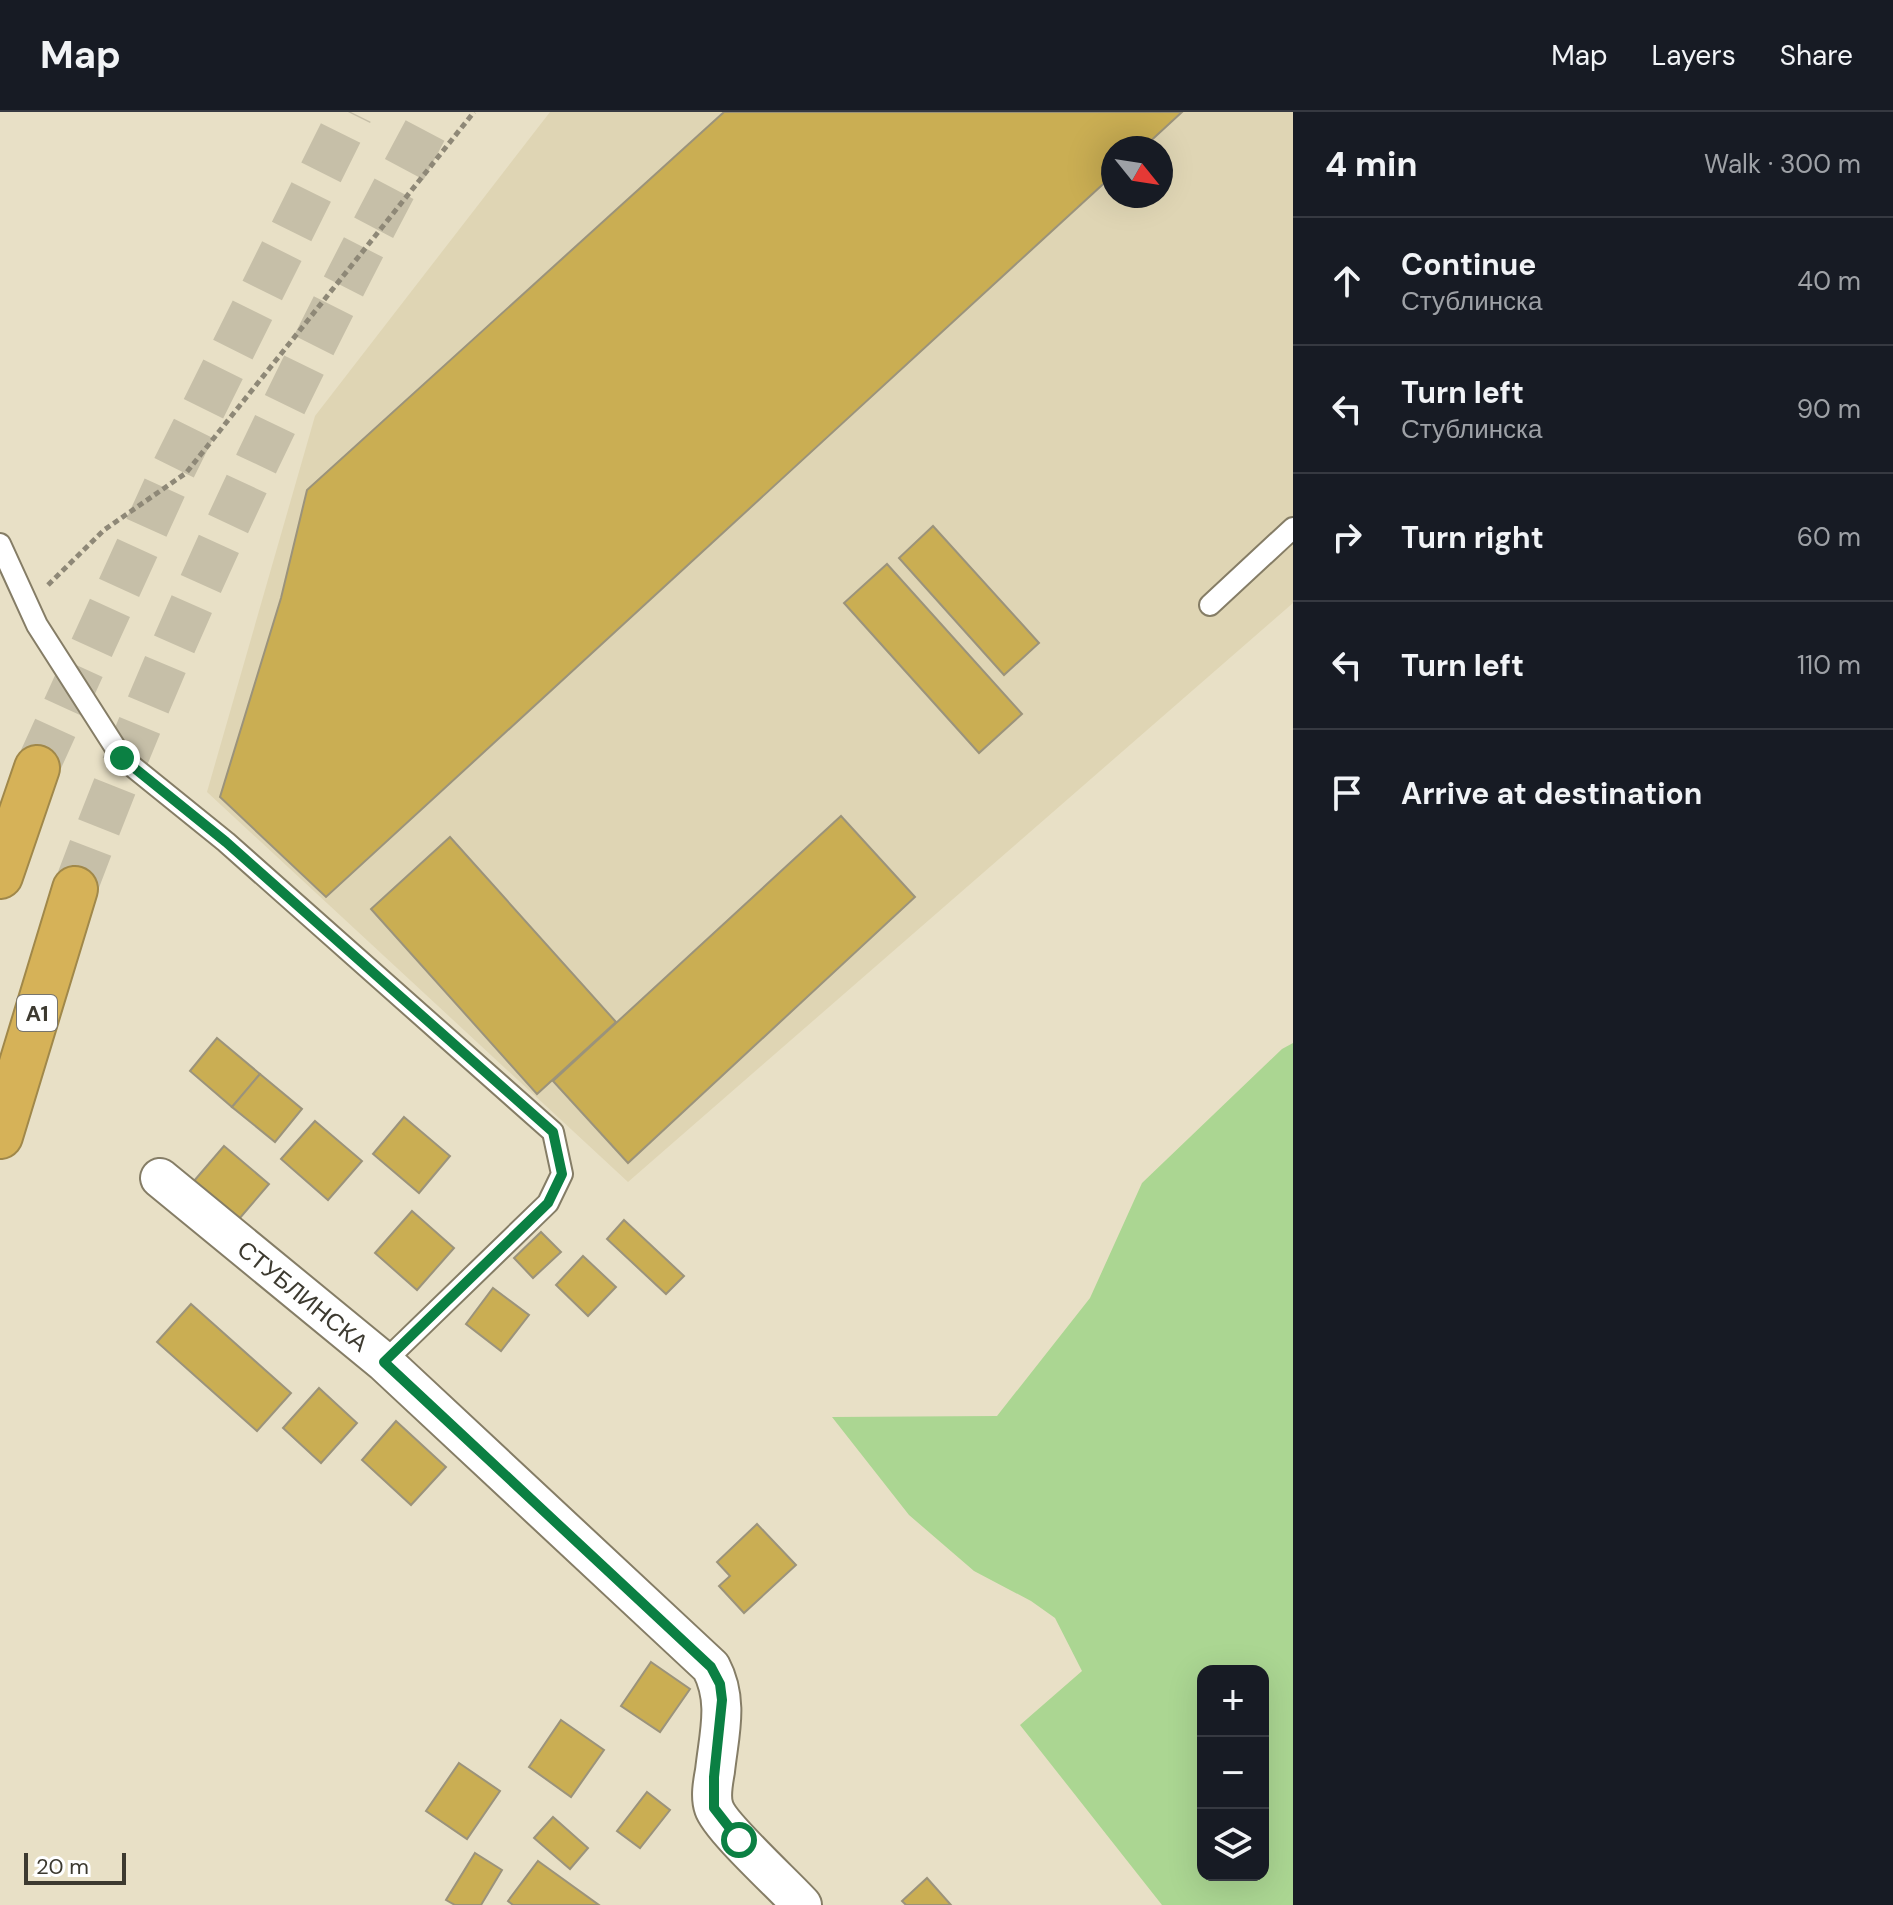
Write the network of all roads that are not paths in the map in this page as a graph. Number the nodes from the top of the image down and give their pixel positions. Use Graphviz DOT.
graph roads {
  1 [pos="1293,528"];
  2 [pos="0,544"];
  3 [pos="1210,605"];
  4 [pos="37,768"];
  5 [pos="0,876"];
  6 [pos="75,889"];
  7 [pos="0,1136"];
  8 [pos="160,1178"];
  9 [pos="384,1362"];
  10 [pos="791,1901"];
  1 -- 3 [label="lane"];
  2 -- 9 [label="lane"];
  4 -- 5 [label="highway"];
  6 -- 7 [label="highway, A1"];
  8 -- 9 [label="street, СТУБЛИНСКА"];
  9 -- 10 [label="street, СТУБЛИНСКА"];
}
